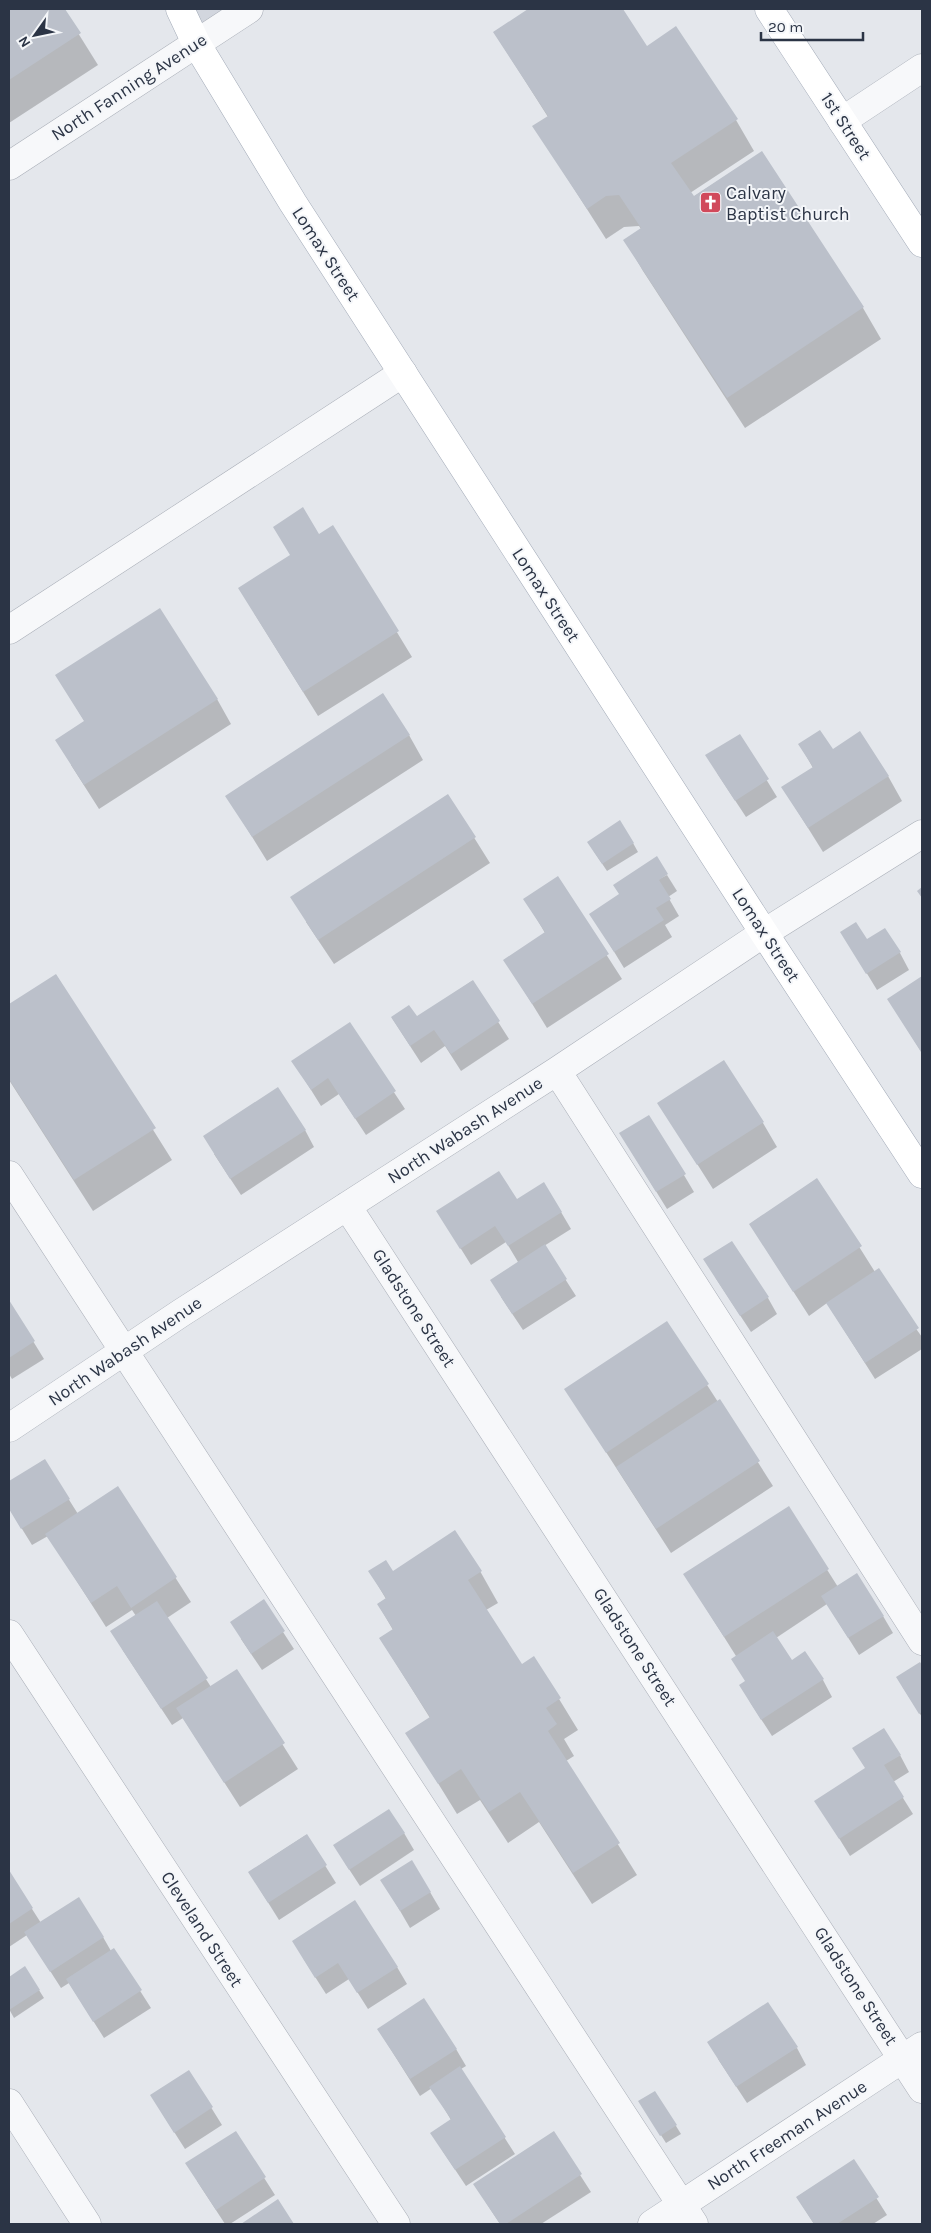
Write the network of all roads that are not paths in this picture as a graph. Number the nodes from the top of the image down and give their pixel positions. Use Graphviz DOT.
graph roads {
  1 [pos="180,9"];
  2 [pos="249,9"];
  3 [pos="769,9"];
  4 [pos="196,43"];
  5 [pos="922,68"];
  6 [pos="842,121"];
  7 [pos="9,166"];
  8 [pos="922,243"];
  9 [pos="403,373"];
  10 [pos="9,630"];
  11 [pos="922,834"];
  12 [pos="764,933"];
  13 [pos="557,1071"];
  14 [pos="922,1174"];
  15 [pos="9,1175"];
  16 [pos="347,1206"];
  17 [pos="123,1351"];
  18 [pos="9,1428"];
  19 [pos="9,1634"];
  20 [pos="922,1640"];
  21 [pos="913,2053"];
  22 [pos="922,2089"];
  23 [pos="9,2102"];
  24 [pos="688,2214"];
  25 [pos="87,2224"];
  26 [pos="396,2224"];
  27 [pos="652,2224"];
  1 -- 4 [label="main road, Lomax Street"];
  2 -- 4 [label="street, North Fanning Avenue"];
  3 -- 6 [label="main road, 1st Street"];
  4 -- 7 [label="street, North Fanning Avenue"];
  4 -- 9 [label="main road, Lomax Street"];
  5 -- 6 [label="street"];
  6 -- 8 [label="main road, 1st Street"];
  9 -- 10 [label="street"];
  9 -- 12 [label="main road, Lomax Street"];
  11 -- 12 [label="street, North Wabash Avenue"];
  12 -- 13 [label="street, North Wabash Avenue"];
  12 -- 14 [label="main road, Lomax Street"];
  13 -- 16 [label="street, North Wabash Avenue"];
  13 -- 20 [label="street"];
  15 -- 17 [label="street"];
  16 -- 17 [label="street, North Wabash Avenue"];
  16 -- 21 [label="street, Gladstone Street"];
  17 -- 18 [label="street, North Wabash Avenue"];
  17 -- 24 [label="street"];
  19 -- 26 [label="street, Cleveland Street"];
  21 -- 22 [label="street, Gladstone Street"];
  21 -- 24 [label="street, North Freeman Avenue"];
  23 -- 25 [label="street"];
  24 -- 27 [label="street, North Freeman Avenue"];
}
